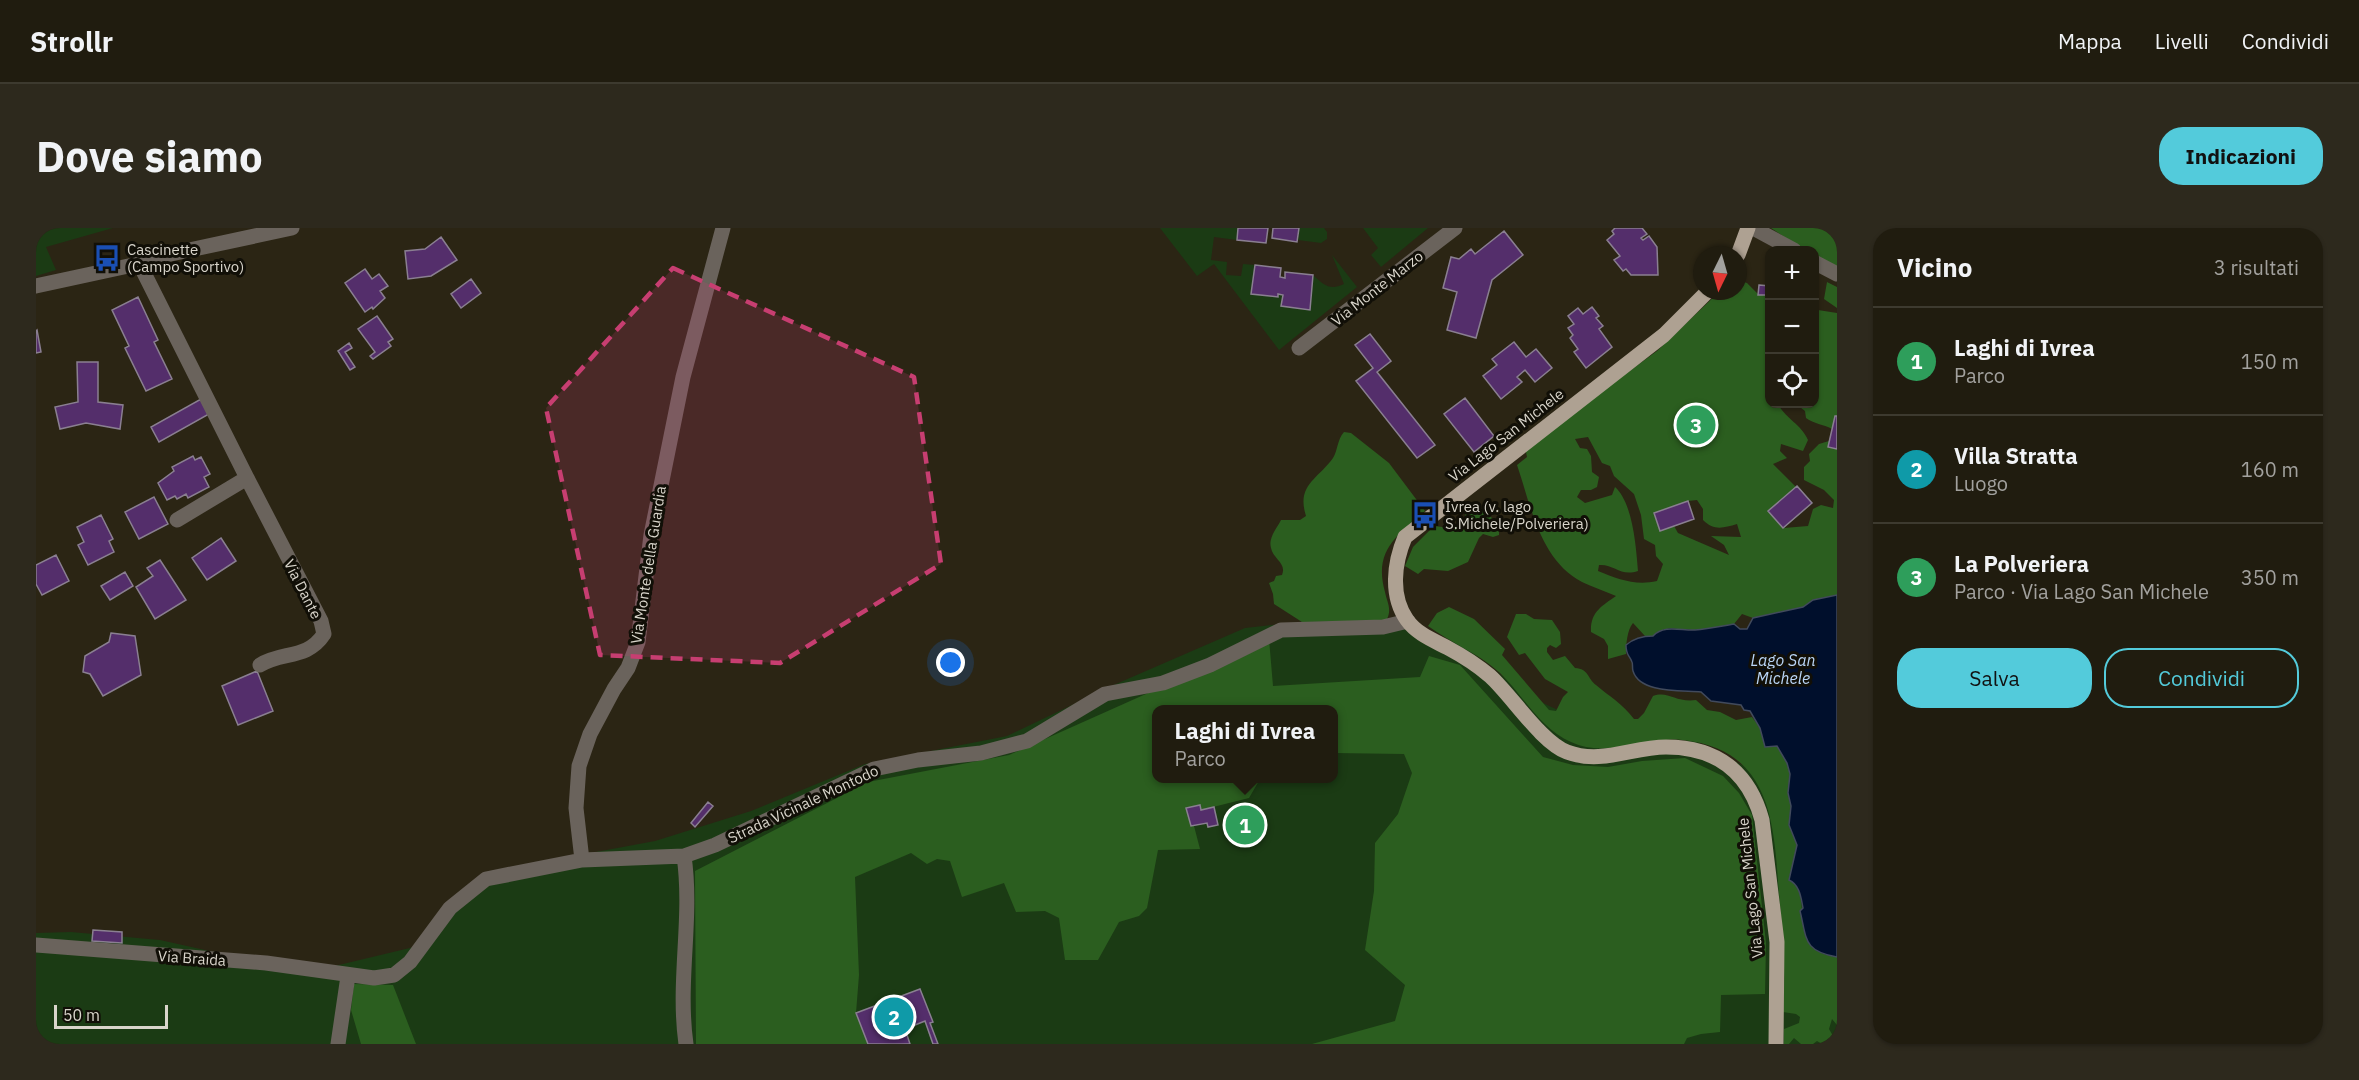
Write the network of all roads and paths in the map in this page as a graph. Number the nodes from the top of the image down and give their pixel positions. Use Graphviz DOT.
graph roads {
  1 [pos="292,228"];
  2 [pos="723,228"];
  3 [pos="1455,228"];
  4 [pos="1748,228"];
  5 [pos="1753,228"];
  6 [pos="1742,246"];
  7 [pos="1787,246"];
  8 [pos="138,261"];
  9 [pos="1819,264"];
  10 [pos="1837,274"];
  11 [pos="36,286"];
  12 [pos="1699,300"];
  13 [pos="1299,348"];
  14 [pos="247,478"];
  15 [pos="177,520"];
  16 [pos="1408,621"];
  17 [pos="260,665"];
  18 [pos="684,856"];
  19 [pos="582,860"];
  20 [pos="36,945"];
  21 [pos="348,976"];
  22 [pos="338,1044"];
  23 [pos="686,1044"];
  24 [pos="1776,1044"];
  1 -- 8 [label="street"];
  2 -- 19 [label="street, Via Monte della Guardia"];
  3 -- 13 [label="street, Via Monte Marzo"];
  4 -- 6 [label="main road"];
  5 -- 7 [label="street"];
  8 -- 11 [label="street"];
  8 -- 14 [label="street, Via Dante"];
  9 -- 10 [label="street"];
  12 -- 16 [label="main road, Via Lago San Michele"];
  14 -- 15 [label="street"];
  14 -- 17 [label="street, Via Dante"];
  16 -- 18 [label="street, Strada Vicinale Montodo"];
  16 -- 24 [label="main road, Via Lago San Michele"];
  18 -- 19 [label="street, Strada Vicinale Montodo"];
  18 -- 23 [label="street"];
  19 -- 21 [label="street, Via Braida"];
  20 -- 21 [label="street, Via Braida"];
  21 -- 22 [label="street"];
}
